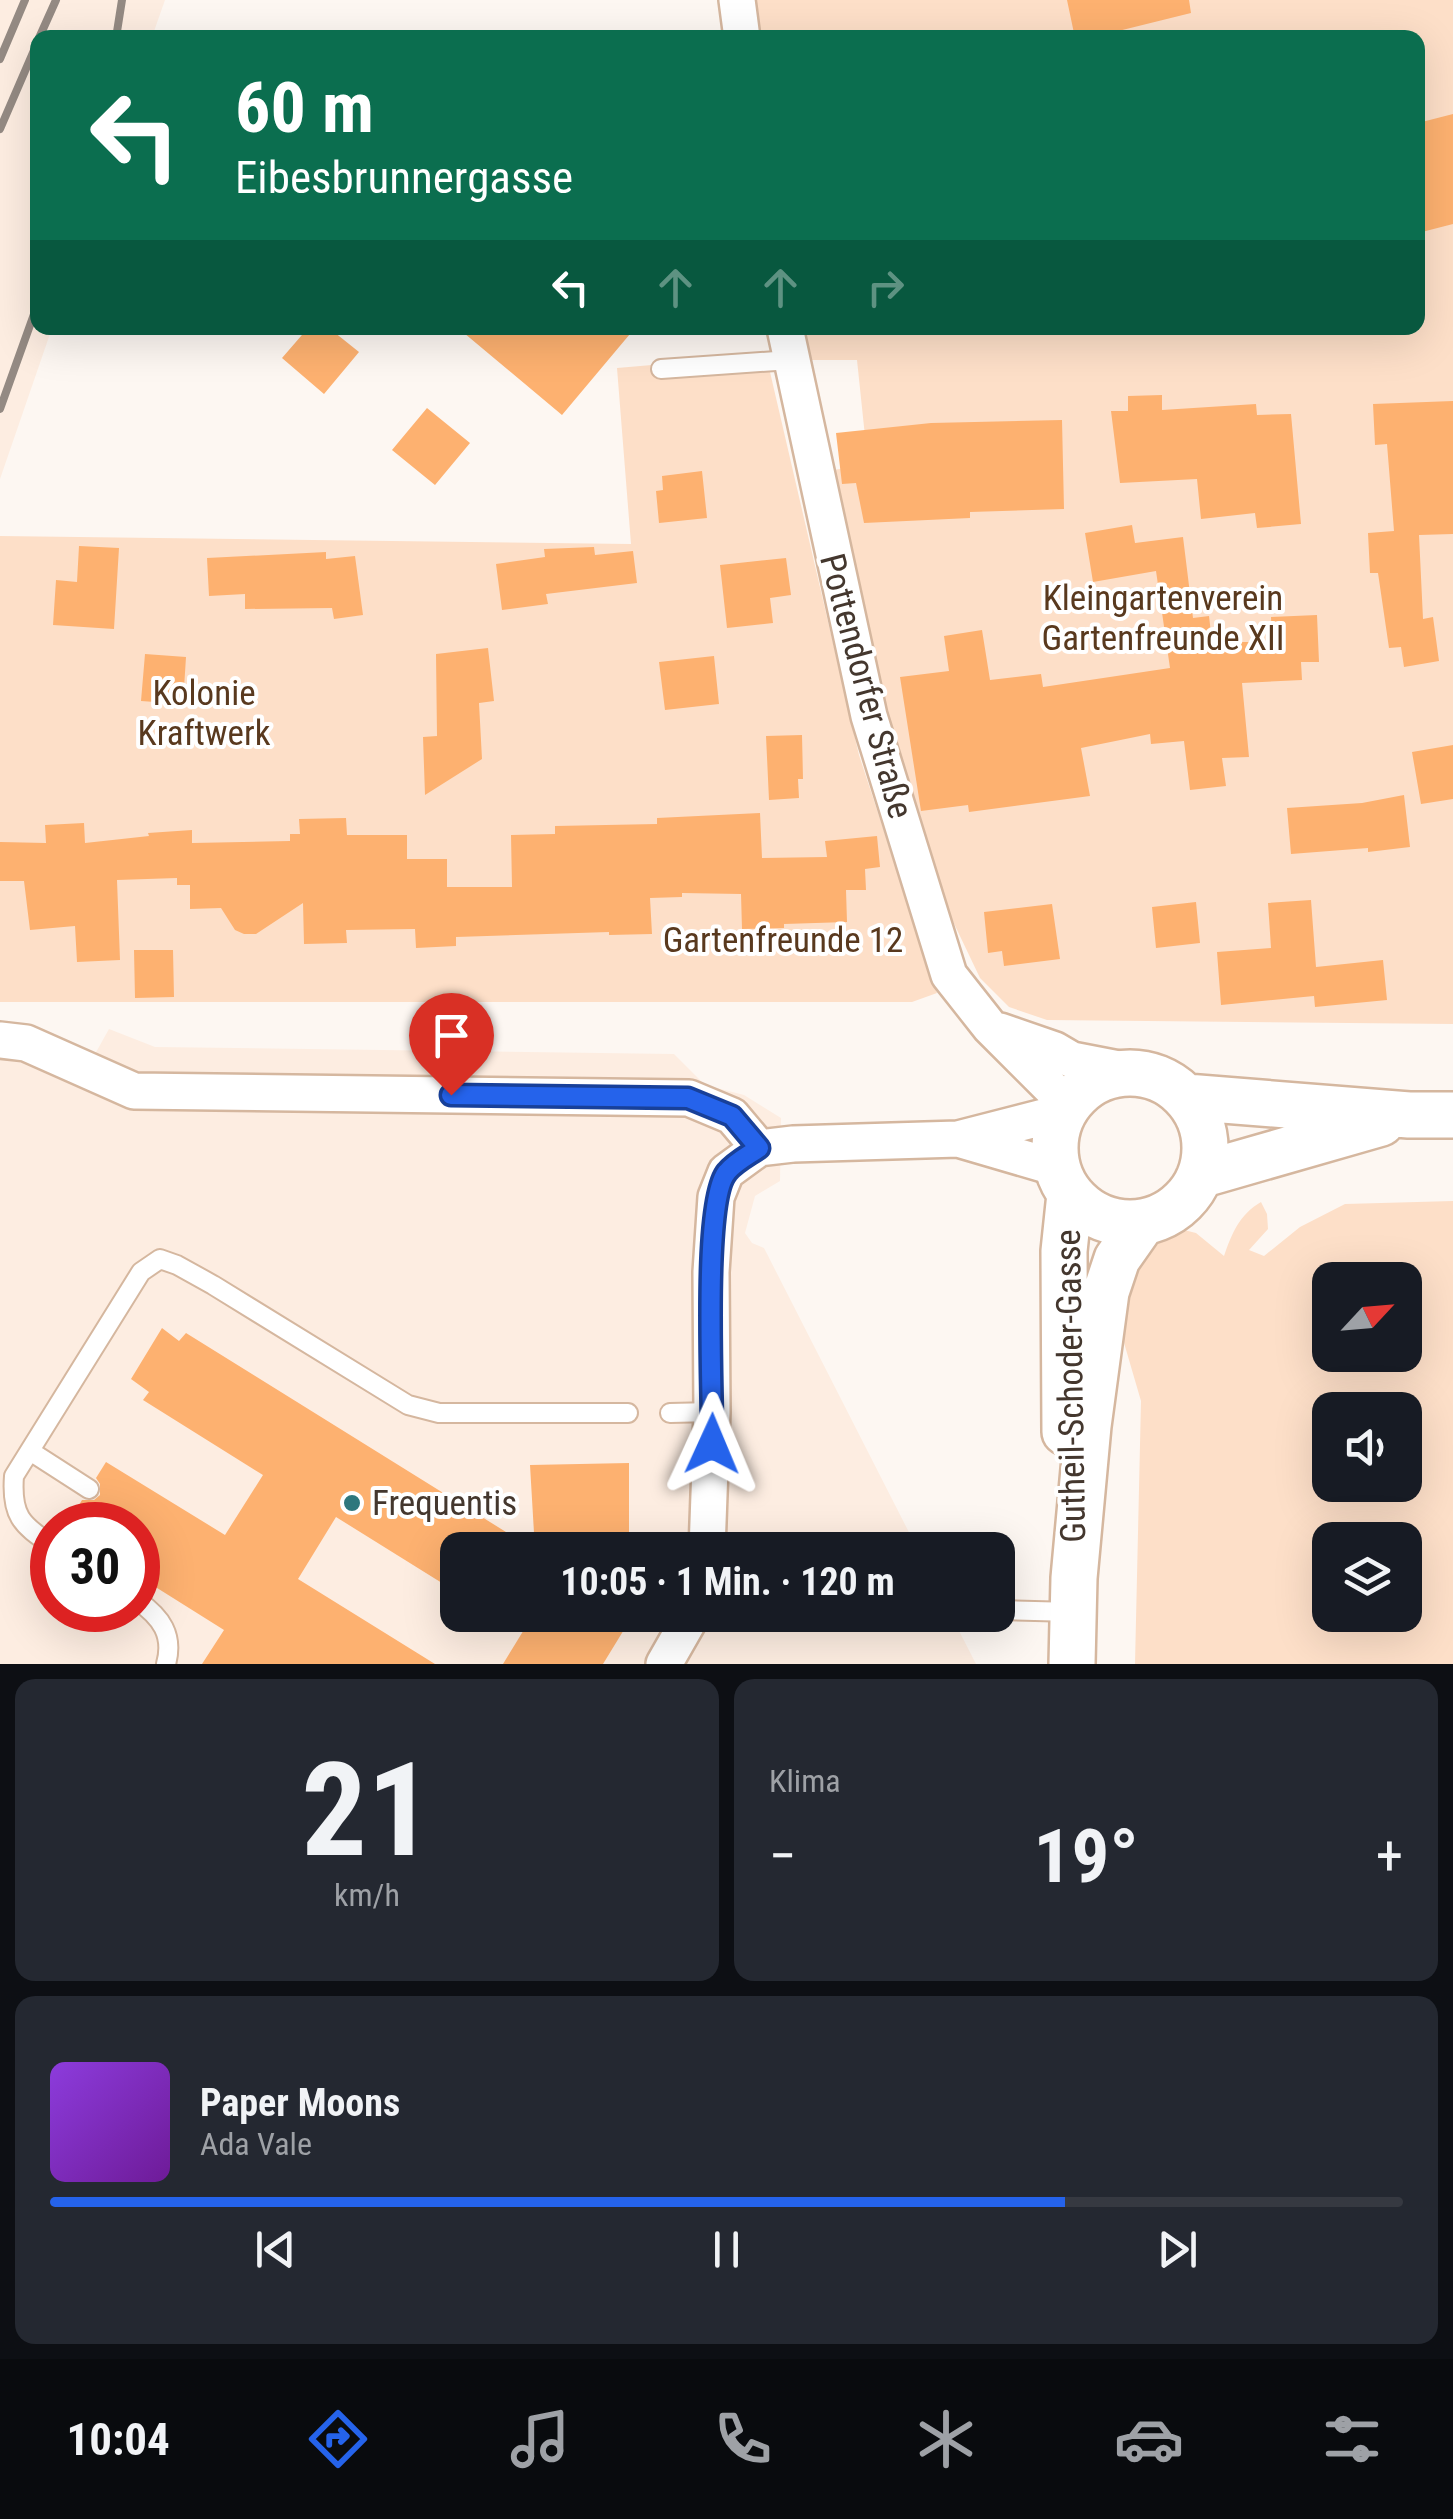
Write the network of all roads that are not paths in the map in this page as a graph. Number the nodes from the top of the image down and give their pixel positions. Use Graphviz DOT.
graph roads {
  1 [pos="737,0"];
  2 [pos="741,30"];
  3 [pos="787,344"];
  4 [pos="661,368"];
  5 [pos="990,1028"];
  6 [pos="0,1040"];
  7 [pos="1134,1072"];
  8 [pos="1186,1097"];
  9 [pos="1066,1108"];
  10 [pos="1431,1115"];
  11 [pos="958,1139"];
  12 [pos="759,1148"];
  13 [pos="1200,1174"];
  14 [pos="1064,1181"];
  15 [pos="1143,1222"];
  16 [pos="628,1412"];
  17 [pos="712,1412"];
  18 [pos="670,1413"];
  19 [pos="30,1451"];
  20 [pos="89,1489"];
  21 [pos="30,1531"];
  22 [pos="708,1532"];
  23 [pos="1074,1595"];
  24 [pos="1015,1607"];
  25 [pos="160,1621"];
  26 [pos="682,1632"];
  27 [pos="166,1664"];
  28 [pos="664,1664"];
  29 [pos="1072,1664"];
  1 -- 2 [label="street"];
  3 -- 4 [label="lane"];
  3 -- 5 [label="street, Pottendorfer Straße"];
  5 -- 7 [label="street"];
  5 -- 9 [label="street, Pottendorfer Straße"];
  6 -- 12 [label="street"];
  7 -- 8 [label="street"];
  7 -- 9 [label="street"];
  8 -- 10 [label="street"];
  8 -- 13 [label="street"];
  9 -- 11 [label="street"];
  9 -- 14 [label="street"];
  10 -- 13 [label="street"];
  11 -- 12 [label="street"];
  11 -- 14 [label="street"];
  12 -- 17 [label="street"];
  13 -- 15 [label="street"];
  14 -- 15 [label="street"];
  14 -- 23 [label="street, Gutheil-Schoder-Gasse"];
  15 -- 23 [label="street, Gutheil-Schoder-Gasse"];
  16 -- 19 [label="lane"];
  17 -- 18 [label="lane"];
  17 -- 22 [label="street"];
  19 -- 20 [label="lane"];
  19 -- 21 [label="lane"];
  23 -- 24 [label="lane"];
  23 -- 29 [label="street, Gutheil-Schoder-Gasse"];
  25 -- 27 [label="lane"];
  26 -- 28 [label="street"];
}
